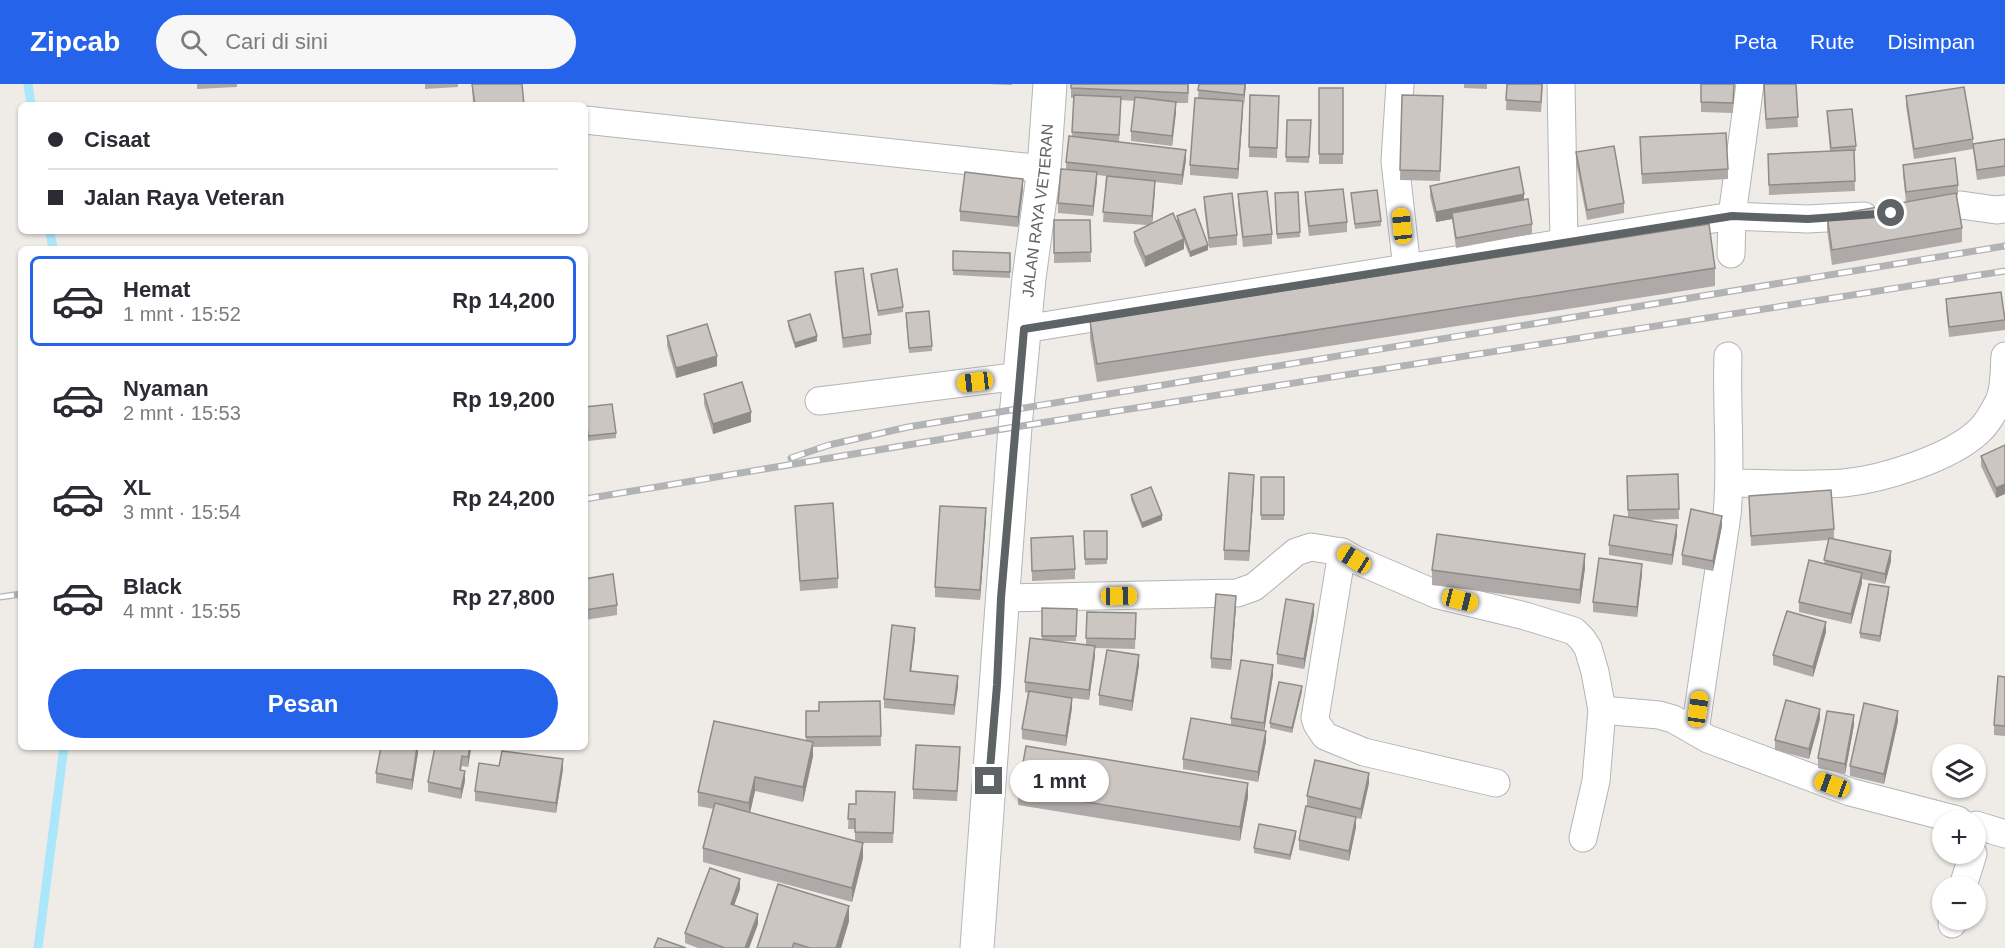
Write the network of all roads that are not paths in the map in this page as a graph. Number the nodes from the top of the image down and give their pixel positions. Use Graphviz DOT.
graph roads {
  1 [pos="1050,84"];
  2 [pos="1400,84"];
  3 [pos="1560,84"];
  4 [pos="1750,84"];
  5 [pos="588,120"];
  6 [pos="1044,169"];
  7 [pos="2005,209"];
  8 [pos="1732,216"];
  9 [pos="1564,242"];
  10 [pos="1731,254"];
  11 [pos="1407,269"];
  12 [pos="1024,329"];
  13 [pos="1728,356"];
  14 [pos="2005,356"];
  15 [pos="1020,376"];
  16 [pos="819,401"];
  17 [pos="1730,483"];
  18 [pos="1342,552"];
  19 [pos="1001,598"];
  20 [pos="1602,710"];
  21 [pos="1695,731"];
  22 [pos="1496,783"];
  23 [pos="1932,817"];
  24 [pos="1582,838"];
  25 [pos="976,948"];
  1 -- 6 [label="street, JALAN RAYA VETERAN"];
  2 -- 11 [label="street"];
  3 -- 9 [label="street"];
  4 -- 8 [label="street"];
  5 -- 6 [label="street"];
  6 -- 12 [label="street, JALAN RAYA VETERAN"];
  7 -- 8 [label="street"];
  8 -- 9 [label="street"];
  8 -- 10 [label="street"];
  9 -- 11 [label="street"];
  11 -- 12 [label="street"];
  12 -- 15 [label="street, JALAN RAYA VETERAN"];
  13 -- 17 [label="street"];
  14 -- 17 [label="street"];
  15 -- 16 [label="street"];
  15 -- 19 [label="street, JALAN RAYA VETERAN"];
  17 -- 21 [label="street"];
  18 -- 19 [label="street"];
  18 -- 20 [label="street"];
  18 -- 22 [label="street"];
  19 -- 25 [label="street, JALAN RAYA VETERAN"];
  20 -- 21 [label="street"];
  20 -- 24 [label="street"];
  21 -- 23 [label="street"];
}
